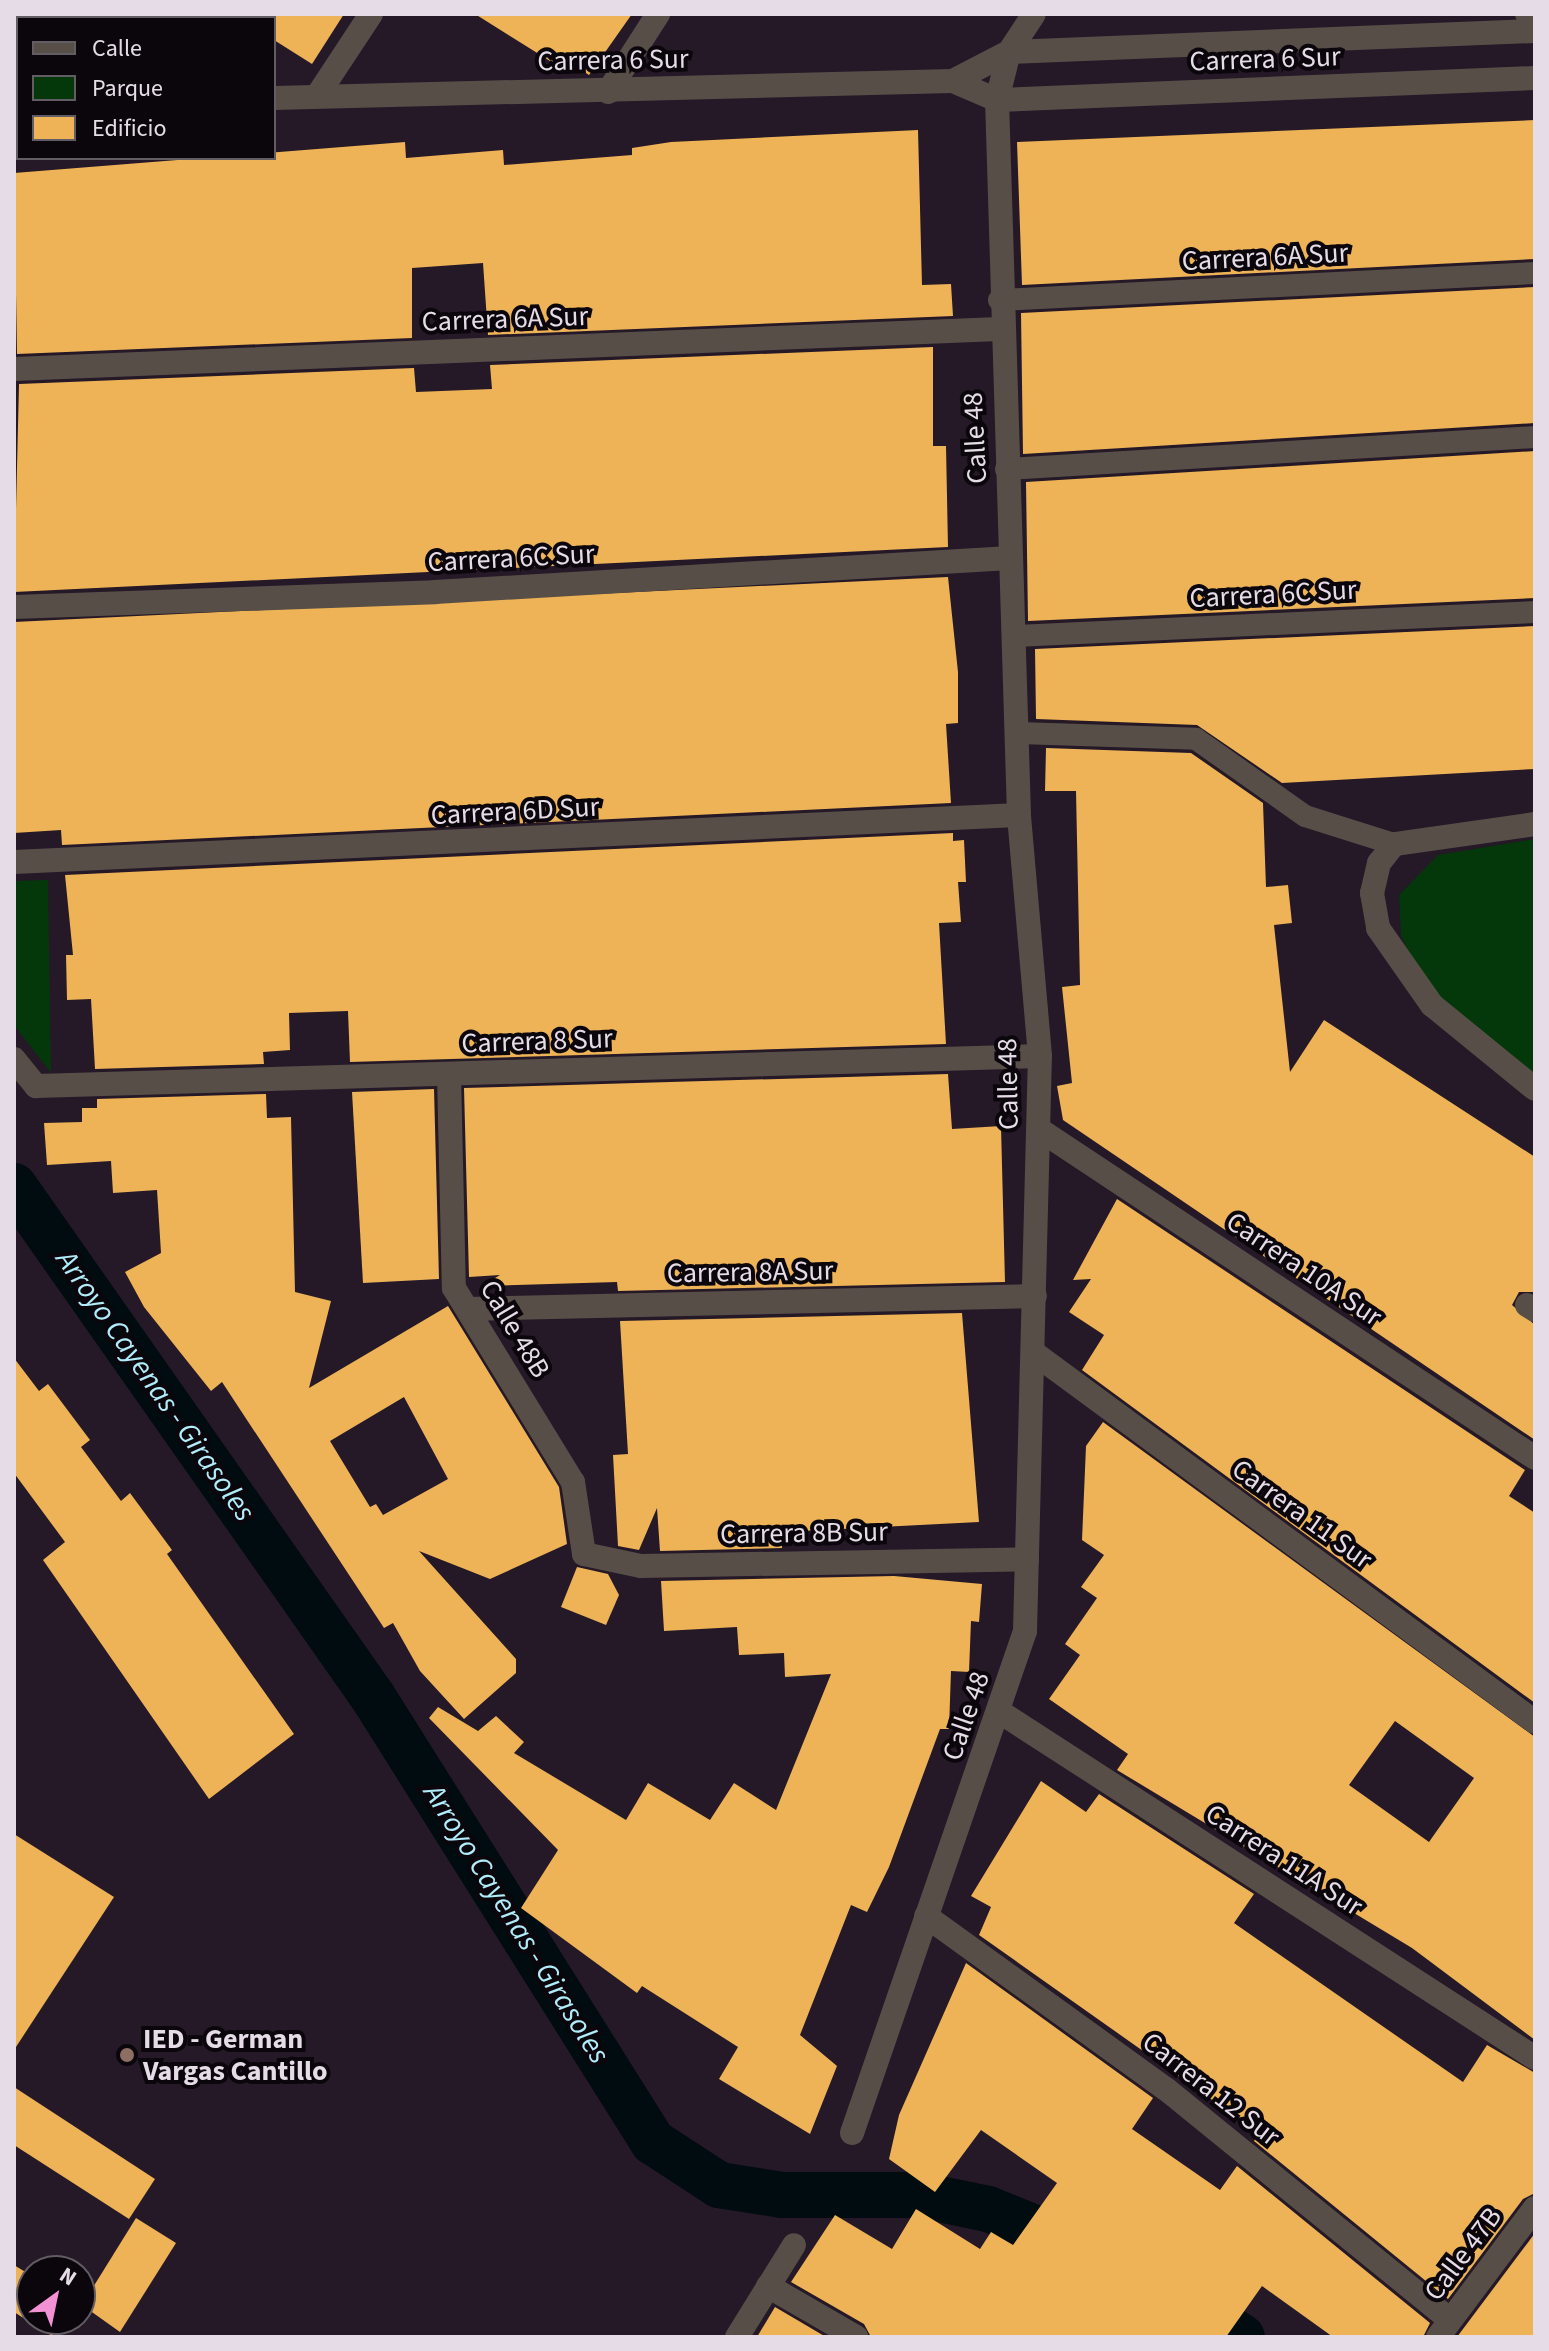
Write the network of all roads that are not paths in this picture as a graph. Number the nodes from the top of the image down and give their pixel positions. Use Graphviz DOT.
graph roads {
  1 [pos="371,14"];
  2 [pos="658,14"];
  3 [pos="1034,14"];
  4 [pos="1526,14"];
  5 [pos="1535,20"];
  6 [pos="1535,31"];
  7 [pos="1009,52"];
  8 [pos="1535,78"];
  9 [pos="953,81"];
  10 [pos="608,92"];
  11 [pos="317,96"];
  12 [pos="276,98"];
  13 [pos="997,100"];
  14 [pos="1535,273"];
  15 [pos="999,300"];
  16 [pos="999,329"];
  17 [pos="14,369"];
  18 [pos="1535,437"];
  19 [pos="1006,469"];
  20 [pos="1010,558"];
  21 [pos="14,607"];
  22 [pos="1535,612"];
  23 [pos="1014,636"];
  24 [pos="1019,733"];
  25 [pos="1019,815"];
  26 [pos="1535,824"];
  27 [pos="1394,844"];
  28 [pos="14,862"];
  29 [pos="1040,1056"];
  30 [pos="14,1059"];
  31 [pos="449,1074"];
  32 [pos="1535,1089"];
  33 [pos="1040,1130"];
  34 [pos="1035,1296"];
  35 [pos="468,1309"];
  36 [pos="1034,1353"];
  37 [pos="1535,1458"];
  38 [pos="584,1554"];
  39 [pos="1027,1559"];
  40 [pos="1000,1712"];
  41 [pos="1535,1722"];
  42 [pos="926,1916"];
  43 [pos="1535,2058"];
  44 [pos="852,2133"];
  45 [pos="1535,2208"];
  46 [pos="794,2245"];
  47 [pos="768,2286"];
  48 [pos="1444,2329"];
  49 [pos="737,2337"];
  50 [pos="856,2337"];
  1 -- 11 [label="street"];
  2 -- 10 [label="street"];
  3 -- 7 [label="street, Calle 48"];
  4 -- 5 [label="lane"];
  6 -- 7 [label="street, Carrera 6 Sur"];
  7 -- 9 [label="street, Carrera 6 Sur"];
  7 -- 13 [label="street, Calle 48"];
  8 -- 13 [label="street, Carrera 6 Sur"];
  9 -- 10 [label="street, Carrera 6 Sur"];
  9 -- 13 [label="street, Carrera 6 Sur"];
  10 -- 11 [label="street, Carrera 6 Sur"];
  11 -- 12 [label="street, Carrera 6 Sur"];
  13 -- 15 [label="street, Calle 48"];
  14 -- 15 [label="lane, Carrera 6A Sur"];
  15 -- 16 [label="street, Calle 48"];
  16 -- 17 [label="street, Carrera 6A Sur"];
  16 -- 19 [label="street, Calle 48"];
  18 -- 19 [label="lane"];
  19 -- 20 [label="street, Calle 48"];
  20 -- 21 [label="street, Carrera 6C Sur"];
  20 -- 23 [label="street, Calle 48"];
  22 -- 23 [label="lane, Carrera 6C Sur"];
  23 -- 24 [label="street, Calle 48"];
  24 -- 25 [label="street, Calle 48"];
  24 -- 27 [label="lane"];
  25 -- 28 [label="street, Carrera 6D Sur"];
  25 -- 29 [label="street, Calle 48"];
  26 -- 27 [label="street"];
  27 -- 32 [label="street"];
  29 -- 31 [label="street, Carrera 8 Sur"];
  29 -- 33 [label="street, Calle 48"];
  30 -- 31 [label="street, Carrera 8 Sur"];
  31 -- 35 [label="street, Calle 48B"];
  33 -- 34 [label="street, Calle 48"];
  33 -- 37 [label="street, Carrera 10A Sur"];
  34 -- 35 [label="street, Carrera 8A Sur"];
  34 -- 36 [label="street, Calle 48"];
  35 -- 38 [label="street, Calle 48B"];
  36 -- 39 [label="street, Calle 48"];
  36 -- 41 [label="street, Carrera 11 Sur"];
  38 -- 39 [label="street, Carrera 8B Sur"];
  39 -- 40 [label="street, Calle 48"];
  40 -- 42 [label="street, Calle 48"];
  40 -- 43 [label="street, Carrera 11A Sur"];
  42 -- 44 [label="street, Calle 48"];
  42 -- 48 [label="street, Carrera 12 Sur"];
  45 -- 48 [label="street, Calle 47B"];
  46 -- 47 [label="street"];
  47 -- 49 [label="street"];
  47 -- 50 [label="street"];
}
